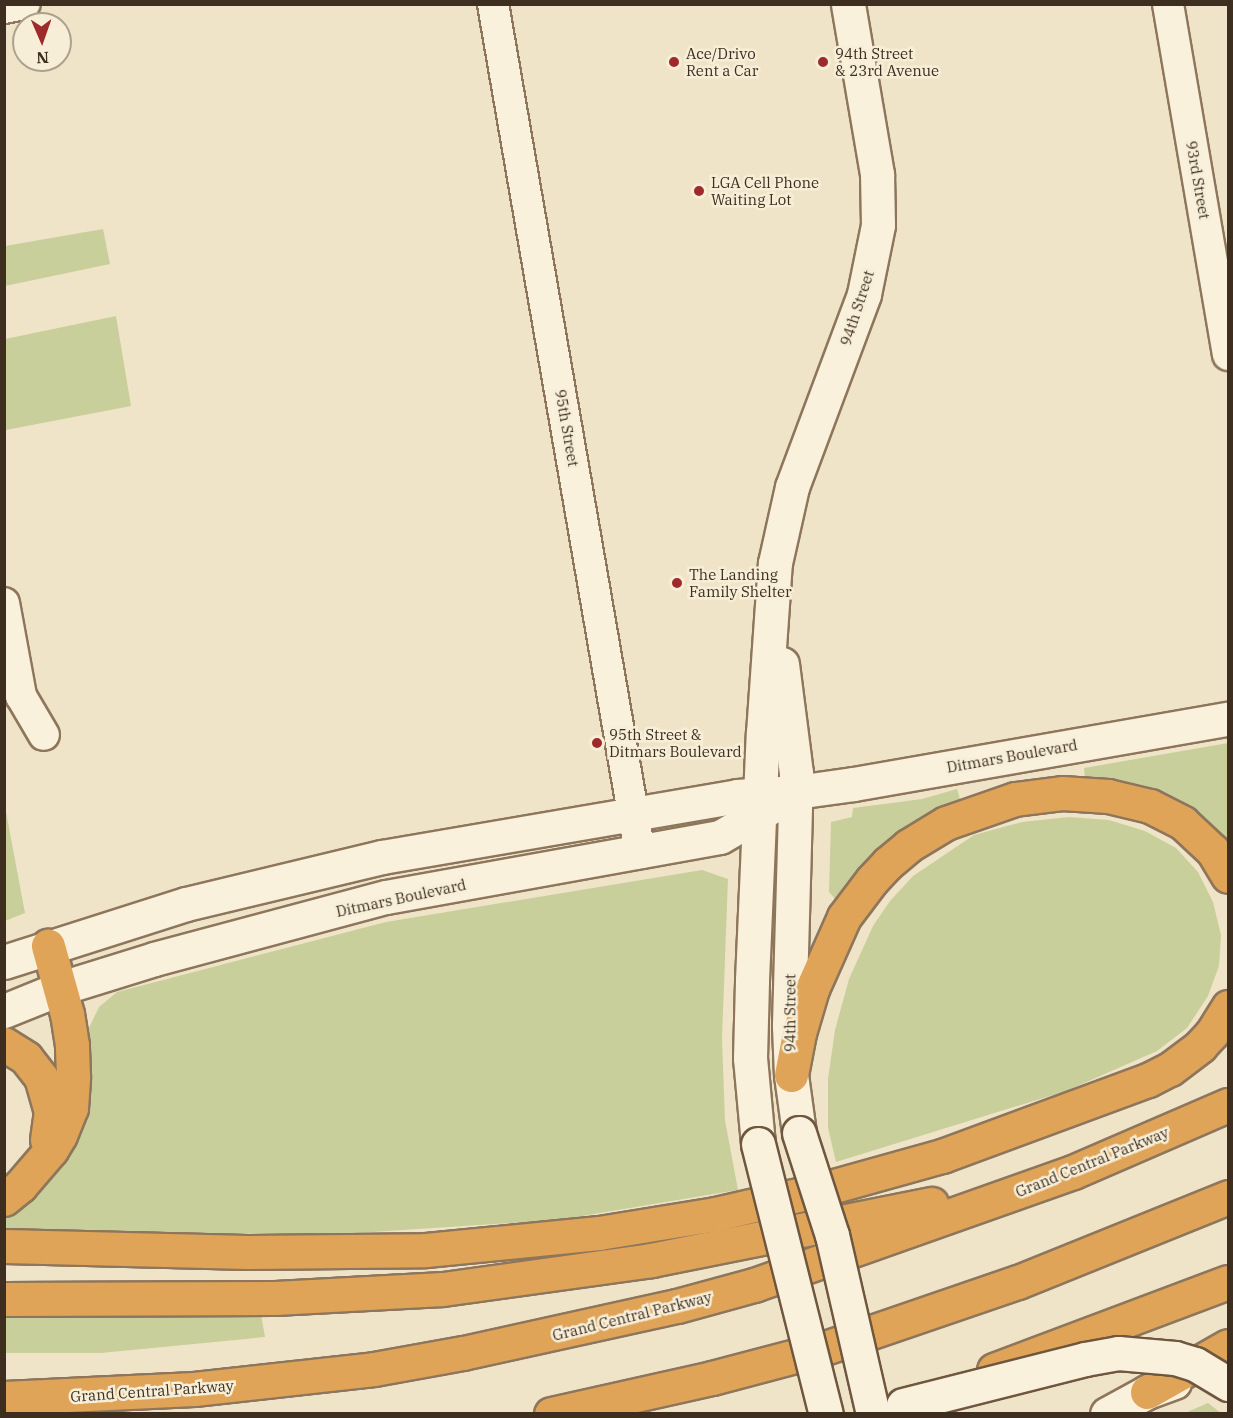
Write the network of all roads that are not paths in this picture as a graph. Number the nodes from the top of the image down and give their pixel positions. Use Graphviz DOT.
graph roads {
  1 [pos="25,4"];
  2 [pos="493,4"];
  3 [pos="848,4"];
  4 [pos="1168,4"];
  5 [pos="4,8"];
  6 [pos="1228,355"];
  7 [pos="4,603"];
  8 [pos="773,603"];
  9 [pos="1228,719"];
  10 [pos="44,735"];
  11 [pos="795,792"];
  12 [pos="761,804"];
  13 [pos="634,813"];
  14 [pos="640,853"];
  15 [pos="1228,876"];
  16 [pos="48,946"];
  17 [pos="4,962"];
  18 [pos="61,988"];
  19 [pos="1228,1007"];
  20 [pos="4,1011"];
  21 [pos="4,1044"];
  22 [pos="791,1076"];
  23 [pos="1228,1105"];
  24 [pos="36,1168"];
  25 [pos="1073,1172"];
  26 [pos="1228,1197"];
  27 [pos="4,1199"];
  28 [pos="4,1246"];
  29 [pos="1228,1282"];
  30 [pos="4,1299"];
  31 [pos="928,1315"];
  32 [pos="1228,1346"];
  33 [pos="1228,1361"];
  34 [pos="1228,1384"];
  35 [pos="1147,1392"];
  36 [pos="4,1398"];
  37 [pos="883,1411"];
  38 [pos="551,1413"];
  39 [pos="620,1413"];
  40 [pos="826,1413"];
  41 [pos="1107,1413"];
  1 -- 5 [label="street"];
  2 -- 13 [label="street, 95th Street"];
  3 -- 8 [label="main road, 94th Street"];
  4 -- 6 [label="street, 93rd Street"];
  7 -- 10 [label="street"];
  8 -- 11 [label="main road, 94th Street"];
  8 -- 12 [label="main road, 94th Street"];
  9 -- 11 [label="main road, Ditmars Boulevard"];
  11 -- 12 [label="main road, Ditmars Boulevard"];
  11 -- 22 [label="main road, 94th Street"];
  12 -- 13 [label="main road, Ditmars Boulevard"];
  12 -- 14 [label="main road, Ditmars Boulevard"];
  12 -- 40 [label="main road, 94th Street, bridge"];
  13 -- 14 [label="street, 95th Street"];
  13 -- 16 [label="main road, Ditmars Boulevard"];
  14 -- 18 [label="main road, Ditmars Boulevard"];
  15 -- 22 [label="highway"];
  16 -- 17 [label="main road, Ditmars Boulevard"];
  16 -- 18 [label="highway"];
  18 -- 20 [label="main road, Ditmars Boulevard"];
  18 -- 24 [label="highway"];
  19 -- 28 [label="highway"];
  21 -- 24 [label="highway"];
  22 -- 37 [label="main road, 94th Street, bridge"];
  23 -- 25 [label="highway, Grand Central Parkway"];
  24 -- 27 [label="highway"];
  25 -- 30 [label="highway"];
  25 -- 36 [label="highway, Grand Central Parkway"];
  26 -- 31 [label="highway"];
  29 -- 37 [label="highway, bridge"];
  31 -- 38 [label="highway"];
  31 -- 39 [label="highway"];
  32 -- 35 [label="highway"];
  33 -- 35 [label="main road"];
  34 -- 37 [label="main road, bridge"];
  35 -- 41 [label="main road"];
}
